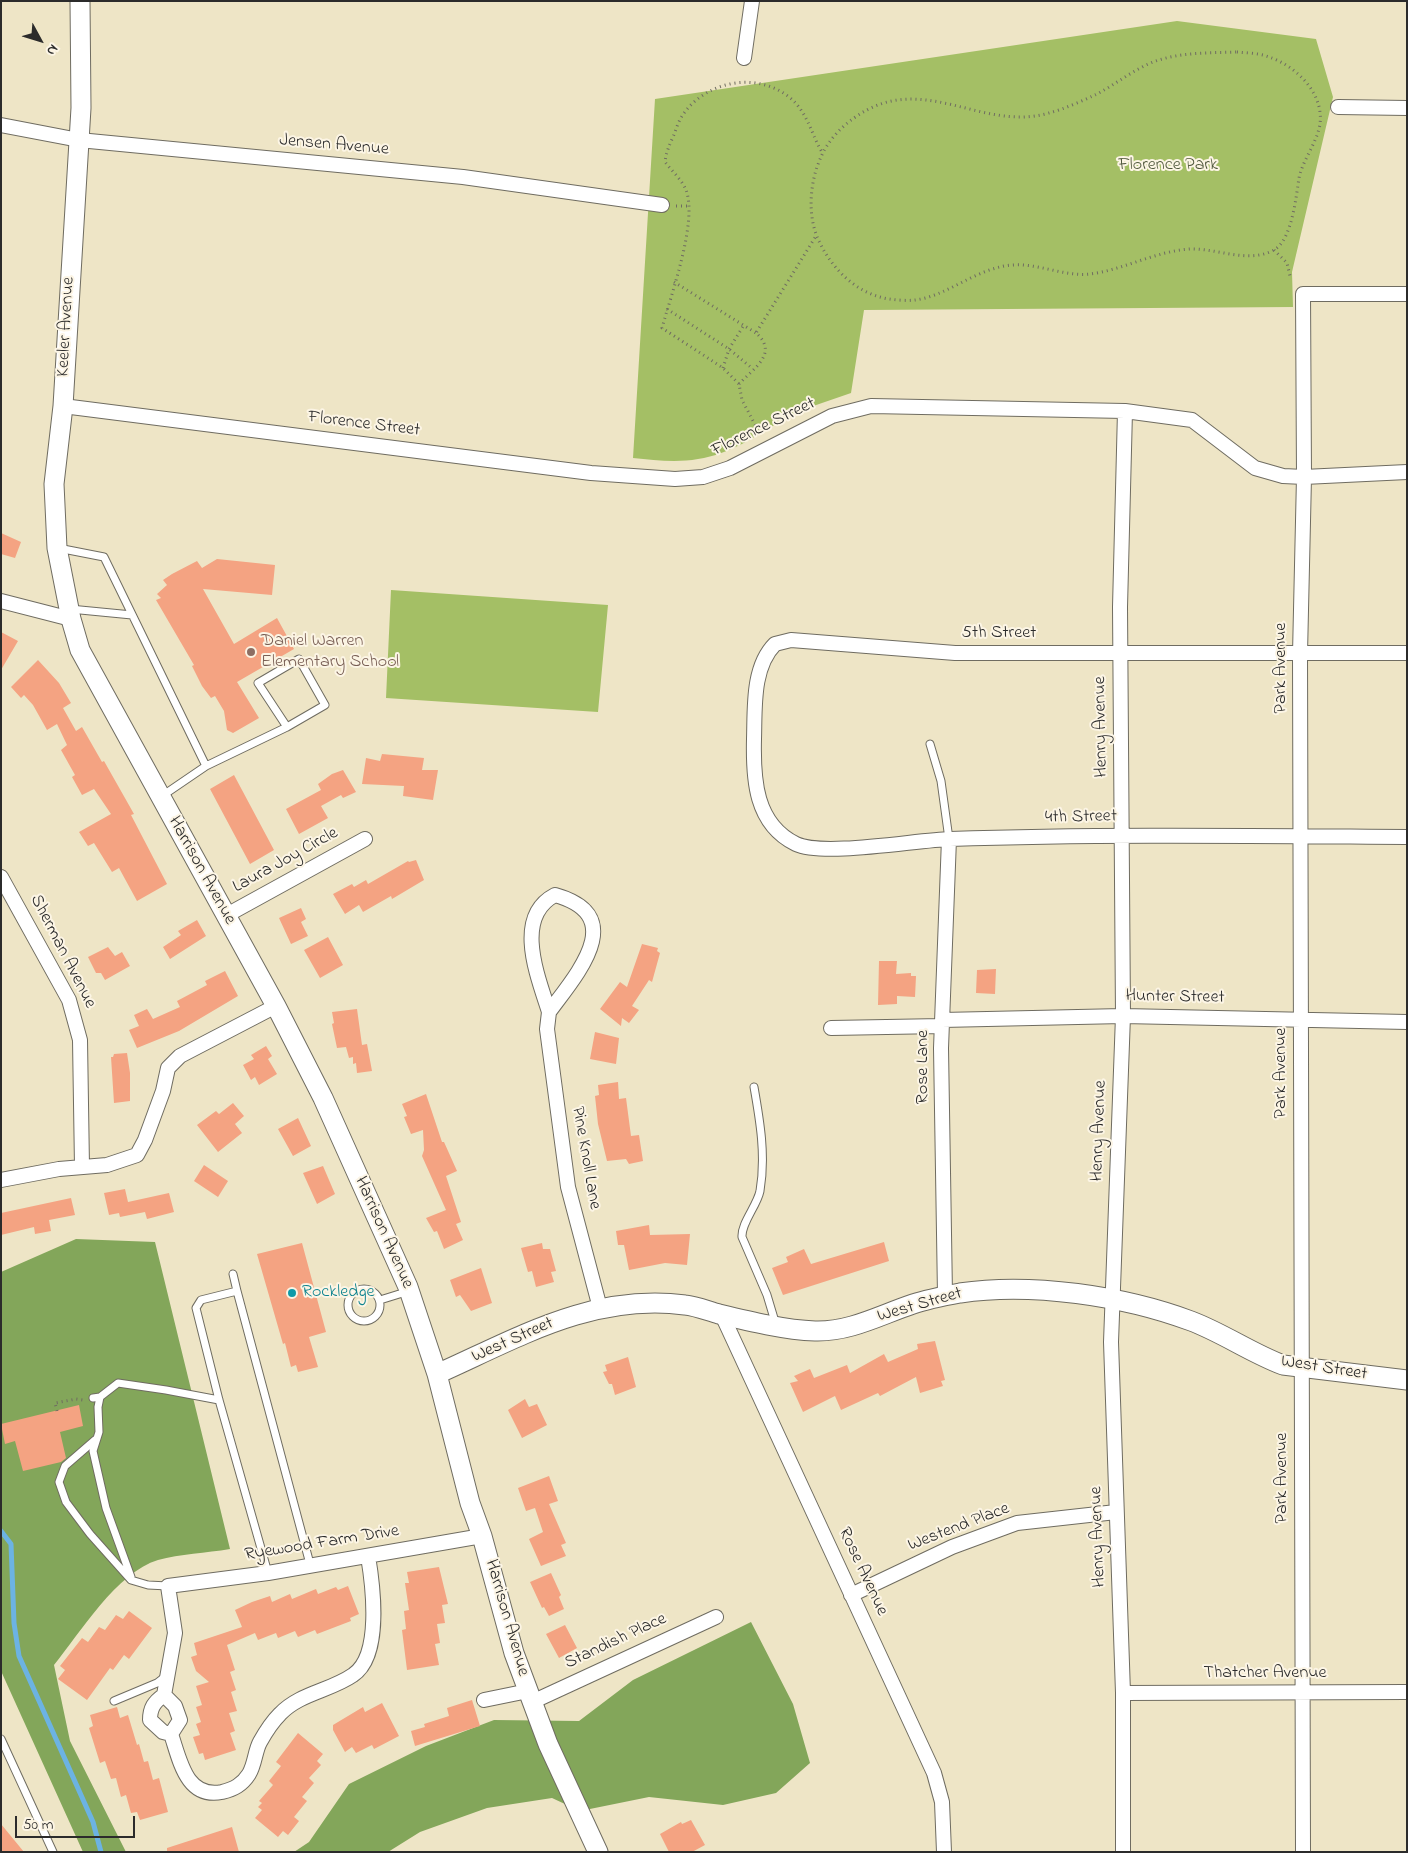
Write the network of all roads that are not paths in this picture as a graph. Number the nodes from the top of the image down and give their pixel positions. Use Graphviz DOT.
graph roads {
  1 [pos="80,1"];
  2 [pos="752,1"];
  3 [pos="744,58"];
  4 [pos="1338,107"];
  5 [pos="1407,108"];
  6 [pos="1,125"];
  7 [pos="79,140"];
  8 [pos="662,205"];
  9 [pos="1407,294"];
  10 [pos="63,406"];
  11 [pos="1125,411"];
  12 [pos="1407,472"];
  13 [pos="1304,477"];
  14 [pos="57,548"];
  15 [pos="1,601"];
  16 [pos="70,614"];
  17 [pos="132,615"];
  18 [pos="80,650"];
  19 [pos="1120,653"];
  20 [pos="1407,653"];
  21 [pos="1300,654"];
  22 [pos="287,726"];
  23 [pos="930,744"];
  24 [pos="206,766"];
  25 [pos="160,797"];
  26 [pos="766,818"];
  27 [pos="1301,836"];
  28 [pos="1122,837"];
  29 [pos="1407,837"];
  30 [pos="365,839"];
  31 [pos="948,839"];
  32 [pos="1,877"];
  33 [pos="225,916"];
  34 [pos="276,1006"];
  35 [pos="549,1012"];
  36 [pos="1123,1016"];
  37 [pos="1301,1019"];
  38 [pos="1407,1022"];
  39 [pos="942,1023"];
  40 [pos="831,1028"];
  41 [pos="754,1087"];
  42 [pos="82,1167"];
  43 [pos="1,1180"];
  44 [pos="233,1274"];
  45 [pos="237,1291"];
  46 [pos="409,1291"];
  47 [pos="945,1295"];
  48 [pos="380,1300"];
  49 [pos="1113,1301"];
  50 [pos="600,1308"];
  51 [pos="722,1315"];
  52 [pos="776,1325"];
  53 [pos="1302,1368"];
  54 [pos="437,1374"];
  55 [pos="1407,1380"];
  56 [pos="219,1400"];
  57 [pos="95,1440"];
  58 [pos="1116,1512"];
  59 [pos="482,1536"];
  60 [pos="368,1556"];
  61 [pos="310,1564"];
  62 [pos="268,1573"];
  63 [pos="132,1580"];
  64 [pos="168,1586"];
  65 [pos="851,1595"];
  66 [pos="716,1616"];
  67 [pos="166,1676"];
  68 [pos="1302,1692"];
  69 [pos="1407,1692"];
  70 [pos="1123,1693"];
  71 [pos="164,1695"];
  72 [pos="530,1696"];
  73 [pos="484,1700"];
  74 [pos="114,1701"];
  75 [pos="172,1734"];
  76 [pos="1,1739"];
  77 [pos="53,1852"];
  78 [pos="598,1852"];
  79 [pos="944,1852"];
  80 [pos="1123,1852"];
  81 [pos="1303,1852"];
  1 -- 7 [label="main road, Keeler Avenue"];
  2 -- 3 [label="street"];
  4 -- 5 [label="street"];
  6 -- 7 [label="street, Jensen Avenue"];
  7 -- 8 [label="street, Jensen Avenue"];
  7 -- 10 [label="main road, Keeler Avenue"];
  9 -- 13 [label="street, Park Avenue"];
  10 -- 11 [label="street, Florence Street"];
  10 -- 14 [label="main road, Keeler Avenue"];
  11 -- 13 [label="street, Florence Street"];
  11 -- 19 [label="street, Henry Avenue"];
  12 -- 13 [label="street, Florence Street"];
  13 -- 21 [label="street, Park Avenue"];
  14 -- 16 [label="main road, Keeler Avenue"];
  14 -- 17 [label="lane"];
  15 -- 16 [label="street"];
  16 -- 17 [label="lane"];
  16 -- 18 [label="main road, Keeler Avenue"];
  17 -- 24 [label="lane"];
  18 -- 25 [label="main road, Harrison Avenue"];
  19 -- 21 [label="street, 5th Street"];
  19 -- 26 [label="street, 5th Street"];
  19 -- 28 [label="street, Henry Avenue"];
  20 -- 21 [label="street, 5th Street"];
  21 -- 27 [label="street, Park Avenue"];
  22 -- 22 [label="lane"];
  22 -- 24 [label="lane"];
  23 -- 31 [label="lane"];
  24 -- 25 [label="lane"];
  25 -- 33 [label="main road, Harrison Avenue"];
  26 -- 31 [label="street, 4th Street"];
  27 -- 28 [label="street, 4th Street"];
  27 -- 29 [label="street, 4th Street"];
  27 -- 37 [label="street, Park Avenue"];
  28 -- 31 [label="street, 4th Street"];
  28 -- 36 [label="street, Henry Avenue"];
  30 -- 33 [label="street, Laura Joy Circle"];
  31 -- 39 [label="street, Rose Lane"];
  32 -- 42 [label="street, Sherman Avenue"];
  33 -- 34 [label="main road, Harrison Avenue"];
  34 -- 42 [label="street"];
  34 -- 46 [label="main road, Harrison Avenue"];
  35 -- 35 [label="street, Pine Knoll Lane"];
  35 -- 50 [label="street, Pine Knoll Lane"];
  36 -- 37 [label="street, Hunter Street"];
  36 -- 39 [label="street, Hunter Street"];
  36 -- 49 [label="street, Henry Avenue"];
  37 -- 38 [label="street, Hunter Street"];
  37 -- 53 [label="street, Park Avenue"];
  39 -- 40 [label="street, Hunter Street"];
  39 -- 47 [label="street, Rose Lane"];
  41 -- 52 [label="lane"];
  42 -- 43 [label="street"];
  44 -- 45 [label="lane"];
  45 -- 56 [label="lane"];
  45 -- 61 [label="lane"];
  46 -- 48 [label="lane"];
  46 -- 54 [label="main road, Harrison Avenue"];
  47 -- 49 [label="main road, West Street"];
  47 -- 52 [label="main road, West Street"];
  48 -- 48 [label="lane"];
  49 -- 53 [label="main road, West Street"];
  49 -- 58 [label="street, Henry Avenue"];
  50 -- 51 [label="main road, West Street"];
  50 -- 54 [label="main road, West Street"];
  51 -- 52 [label="main road, West Street"];
  51 -- 65 [label="street, Rose Avenue"];
  53 -- 55 [label="main road, West Street"];
  53 -- 68 [label="street, Park Avenue"];
  54 -- 59 [label="main road, Harrison Avenue"];
  56 -- 57 [label="lane"];
  56 -- 62 [label="lane"];
  57 -- 63 [label="lane"];
  57 -- 63 [label="lane"];
  58 -- 65 [label="street, Westend Place"];
  58 -- 70 [label="street, Henry Avenue"];
  59 -- 60 [label="street, Ryewood Farm Drive"];
  59 -- 72 [label="main road, Harrison Avenue"];
  60 -- 61 [label="street, Ryewood Farm Drive"];
  60 -- 75 [label="street"];
  61 -- 62 [label="street, Ryewood Farm Drive"];
  62 -- 64 [label="street, Ryewood Farm Drive"];
  63 -- 64 [label="lane"];
  64 -- 67 [label="street"];
  65 -- 79 [label="street, Rose Avenue"];
  66 -- 72 [label="street, Standish Place"];
  67 -- 71 [label="street"];
  67 -- 74 [label="lane"];
  68 -- 69 [label="street, Thatcher Avenue"];
  68 -- 70 [label="street, Thatcher Avenue"];
  68 -- 81 [label="street, Park Avenue"];
  70 -- 80 [label="street, Henry Avenue"];
  71 -- 75 [label="street"];
  71 -- 75 [label="street"];
  72 -- 73 [label="street, Standish Place"];
  72 -- 78 [label="main road, Harrison Avenue"];
  76 -- 77 [label="lane"];
}
